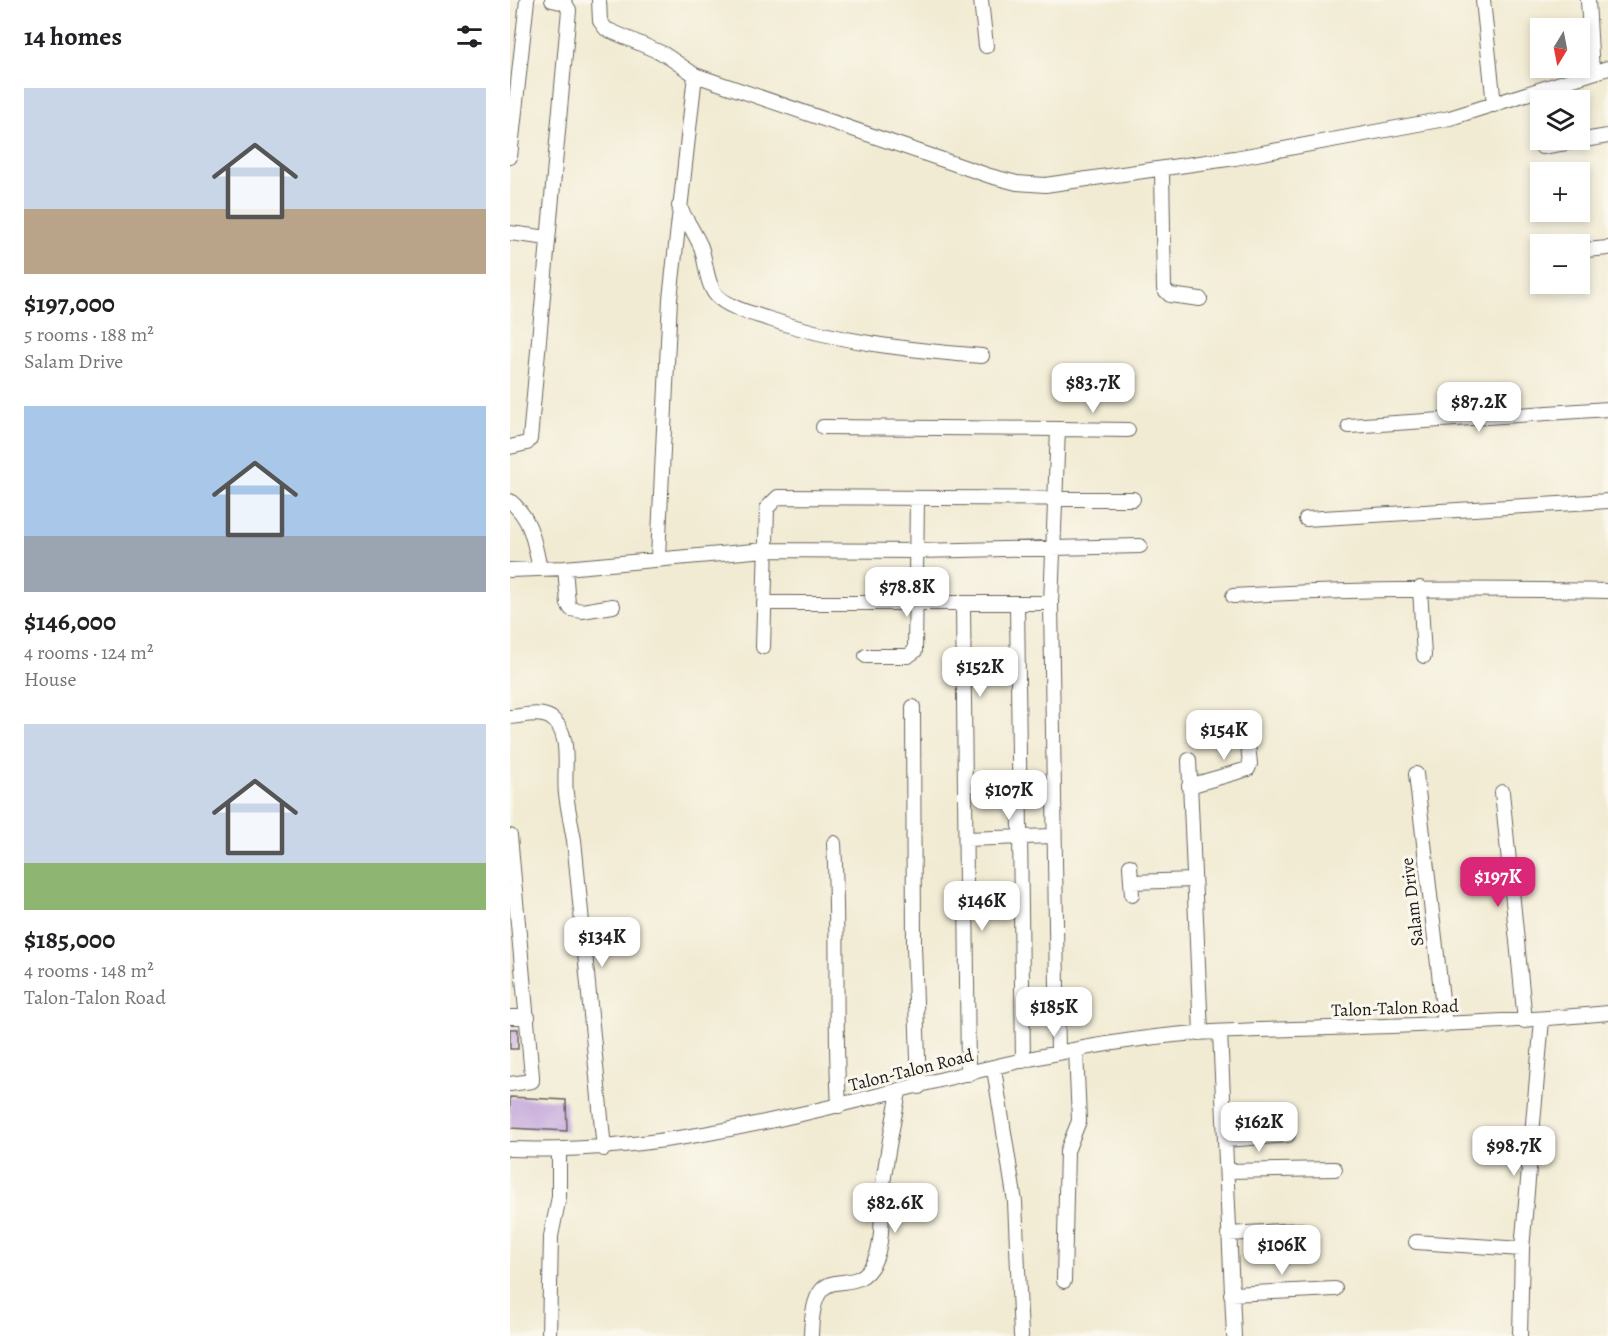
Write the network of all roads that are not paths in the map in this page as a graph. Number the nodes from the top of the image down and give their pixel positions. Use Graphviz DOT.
graph roads {
  1 [pos="526,0"];
  2 [pos="552,0"];
  3 [pos="599,0"];
  4 [pos="981,0"];
  5 [pos="1483,0"];
  6 [pos="1587,0"];
  7 [pos="986,46"];
  8 [pos="1608,68"];
  9 [pos="1592,73"];
  10 [pos="695,75"];
  11 [pos="1494,105"];
  12 [pos="1608,136"];
  13 [pos="1590,139"];
  14 [pos="510,157"];
  15 [pos="1162,170"];
  16 [pos="679,206"];
  17 [pos="510,233"];
  18 [pos="548,238"];
  19 [pos="1608,248"];
  20 [pos="1590,250"];
  21 [pos="1200,299"];
  22 [pos="982,356"];
  23 [pos="1608,409"];
  24 [pos="1349,426"];
  25 [pos="823,427"];
  26 [pos="1058,429"];
  27 [pos="1128,430"];
  28 [pos="510,447"];
  29 [pos="1053,497"];
  30 [pos="917,499"];
  31 [pos="1133,500"];
  32 [pos="510,501"];
  33 [pos="1608,501"];
  34 [pos="1306,519"];
  35 [pos="1140,546"];
  36 [pos="1052,549"];
  37 [pos="765,550"];
  38 [pos="918,551"];
  39 [pos="658,558"];
  40 [pos="565,568"];
  41 [pos="540,569"];
  42 [pos="510,570"];
  43 [pos="1420,588"];
  44 [pos="1608,591"];
  45 [pos="1233,596"];
  46 [pos="916,602"];
  47 [pos="764,603"];
  48 [pos="1051,603"];
  49 [pos="1017,604"];
  50 [pos="963,605"];
  51 [pos="613,606"];
  52 [pos="763,647"];
  53 [pos="866,656"];
  54 [pos="1424,656"];
  55 [pos="914,707"];
  56 [pos="510,717"];
  57 [pos="1246,726"];
  58 [pos="1188,760"];
  59 [pos="1416,774"];
  60 [pos="1189,786"];
  61 [pos="1502,792"];
  62 [pos="510,836"];
  63 [pos="1020,836"];
  64 [pos="1053,836"];
  65 [pos="966,839"];
  66 [pos="834,843"];
  67 [pos="512,866"];
  68 [pos="1130,866"];
  69 [pos="1194,880"];
  70 [pos="514,935"];
  71 [pos="1608,1013"];
  72 [pos="510,1017"];
  73 [pos="528,1017"];
  74 [pos="1542,1020"];
  75 [pos="1525,1021"];
  76 [pos="1445,1025"];
  77 [pos="1220,1032"];
  78 [pos="1201,1033"];
  79 [pos="1076,1050"];
  80 [pos="1058,1053"];
  81 [pos="1023,1061"];
  82 [pos="994,1069"];
  83 [pos="968,1074"];
  84 [pos="510,1084"];
  85 [pos="919,1087"];
  86 [pos="899,1092"];
  87 [pos="839,1106"];
  88 [pos="1288,1135"];
  89 [pos="1226,1140"];
  90 [pos="510,1149"];
  91 [pos="604,1149"];
  92 [pos="559,1151"];
  93 [pos="1335,1169"];
  94 [pos="1227,1172"];
  95 [pos="1300,1230"];
  96 [pos="1228,1234"];
  97 [pos="1416,1242"];
  98 [pos="1522,1249"];
  99 [pos="1064,1281"];
  100 [pos="1335,1289"];
  101 [pos="1231,1294"];
  102 [pos="549,1336"];
  103 [pos="811,1336"];
  104 [pos="1021,1336"];
  105 [pos="1234,1336"];
  106 [pos="1520,1336"];
  1 -- 14 [label="street"];
  2 -- 18 [label="street"];
  3 -- 10 [label="street"];
  4 -- 7 [label="street"];
  5 -- 11 [label="street"];
  6 -- 9 [label="street"];
  8 -- 9 [label="street"];
  9 -- 11 [label="street"];
  10 -- 15 [label="street"];
  10 -- 16 [label="street"];
  11 -- 15 [label="street"];
  12 -- 13 [label="street"];
  15 -- 21 [label="street"];
  16 -- 22 [label="street"];
  16 -- 39 [label="street"];
  17 -- 18 [label="street"];
  18 -- 28 [label="street"];
  19 -- 20 [label="street"];
  23 -- 24 [label="street"];
  25 -- 26 [label="street"];
  26 -- 27 [label="street"];
  26 -- 29 [label="street"];
  29 -- 30 [label="street"];
  29 -- 31 [label="street"];
  29 -- 36 [label="street"];
  30 -- 37 [label="street"];
  30 -- 38 [label="street"];
  32 -- 41 [label="street"];
  33 -- 34 [label="street"];
  35 -- 36 [label="street"];
  36 -- 38 [label="street"];
  36 -- 48 [label="street"];
  37 -- 38 [label="street"];
  37 -- 39 [label="street"];
  37 -- 47 [label="street"];
  38 -- 46 [label="street"];
  39 -- 40 [label="street"];
  40 -- 41 [label="street"];
  40 -- 51 [label="street"];
  41 -- 42 [label="street"];
  43 -- 44 [label="street"];
  43 -- 45 [label="street"];
  43 -- 54 [label="street"];
  46 -- 47 [label="street"];
  46 -- 50 [label="street"];
  46 -- 53 [label="street"];
  47 -- 52 [label="street"];
  48 -- 49 [label="street"];
  48 -- 64 [label="street"];
  49 -- 50 [label="street"];
  49 -- 63 [label="street"];
  50 -- 65 [label="street"];
  55 -- 85 [label="street"];
  56 -- 91 [label="street"];
  57 -- 60 [label="street"];
  58 -- 60 [label="street"];
  59 -- 76 [label="street, Salam Drive"];
  60 -- 69 [label="street"];
  61 -- 75 [label="street"];
  62 -- 67 [label="street"];
  63 -- 64 [label="street"];
  63 -- 65 [label="street"];
  63 -- 81 [label="street"];
  64 -- 80 [label="street"];
  65 -- 83 [label="street"];
  66 -- 87 [label="street"];
  67 -- 70 [label="street"];
  68 -- 69 [label="street"];
  69 -- 78 [label="street"];
  70 -- 73 [label="street"];
  71 -- 74 [label="street, Talon-Talon Road"];
  72 -- 73 [label="street"];
  73 -- 84 [label="street"];
  74 -- 75 [label="street, Talon-Talon Road"];
  74 -- 98 [label="street"];
  75 -- 76 [label="street, Talon-Talon Road"];
  76 -- 77 [label="street, Talon-Talon Road"];
  77 -- 78 [label="street, Talon-Talon Road"];
  77 -- 89 [label="street"];
  78 -- 79 [label="street, Talon-Talon Road"];
  79 -- 80 [label="street, Talon-Talon Road"];
  79 -- 99 [label="street"];
  80 -- 81 [label="street, Talon-Talon Road"];
  81 -- 82 [label="street, Talon-Talon Road"];
  82 -- 83 [label="street, Talon-Talon Road"];
  82 -- 104 [label="street"];
  83 -- 85 [label="street, Talon-Talon Road"];
  85 -- 86 [label="street, Talon-Talon Road"];
  86 -- 87 [label="street, Talon-Talon Road"];
  86 -- 103 [label="street"];
  87 -- 91 [label="street, Talon-Talon Road"];
  88 -- 89 [label="street"];
  89 -- 94 [label="street"];
  90 -- 92 [label="street, Talon-Talon Road"];
  91 -- 92 [label="street, Talon-Talon Road"];
  92 -- 102 [label="street"];
  93 -- 94 [label="street"];
  94 -- 96 [label="street"];
  95 -- 96 [label="street"];
  96 -- 101 [label="street"];
  97 -- 98 [label="street"];
  98 -- 106 [label="street"];
  100 -- 101 [label="street"];
  101 -- 105 [label="street"];
}
